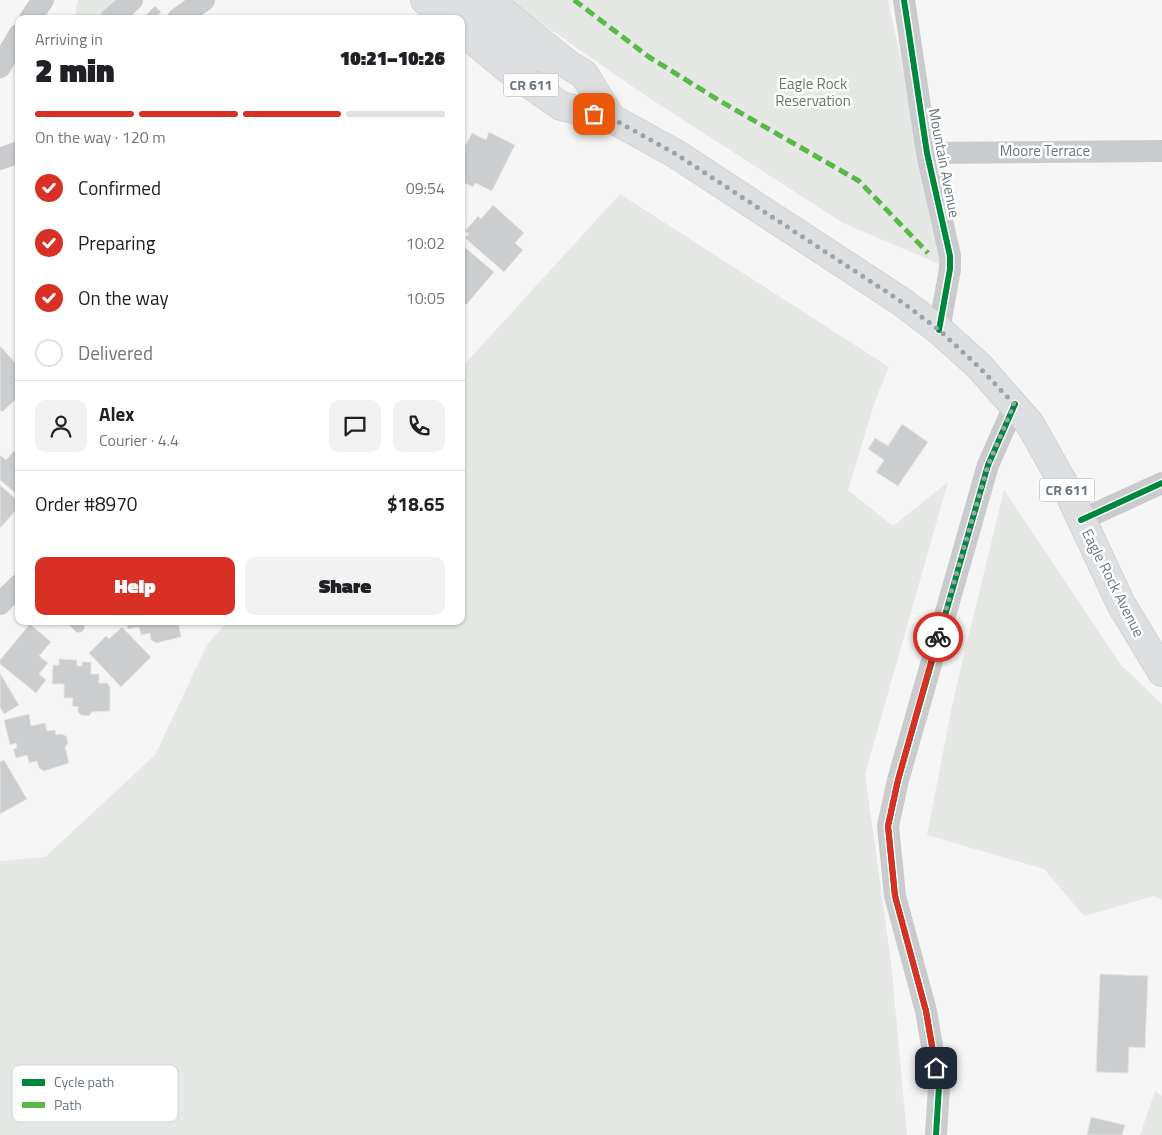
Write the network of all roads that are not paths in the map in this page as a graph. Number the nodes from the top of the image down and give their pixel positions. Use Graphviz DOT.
graph roads {
  1 [pos="43,0"];
  2 [pos="132,0"];
  3 [pos="149,0"];
  4 [pos="204,0"];
  5 [pos="425,0"];
  6 [pos="456,0"];
  7 [pos="488,0"];
  8 [pos="904,0"];
  9 [pos="33,15"];
  10 [pos="115,15"];
  11 [pos="137,15"];
  12 [pos="183,15"];
  13 [pos="443,15"];
  14 [pos="465,33"];
  15 [pos="15,42"];
  16 [pos="570,66"];
  17 [pos="0,67"];
  18 [pos="611,118"];
  19 [pos="1162,151"];
  20 [pos="15,153"];
  21 [pos="927,153"];
  22 [pos="0,159"];
  23 [pos="939,330"];
  24 [pos="1014,404"];
  25 [pos="1162,483"];
  26 [pos="1081,520"];
  27 [pos="1162,672"];
  28 [pos="936,1135"];
  1 -- 9 [label="street"];
  2 -- 10 [label="street"];
  3 -- 11 [label="street"];
  4 -- 12 [label="street"];
  5 -- 13 [label="main road"];
  6 -- 16 [label="main road"];
  7 -- 16 [label="main road, Eagle Rock Avenue / CR 611"];
  8 -- 21 [label="street, Mountain Avenue"];
  14 -- 18 [label="main road, Eagle Rock Avenue / CR 611"];
  15 -- 17 [label="street"];
  16 -- 18 [label="main road, Eagle Rock Avenue / CR 611"];
  18 -- 23 [label="main road, Eagle Rock Avenue / CR 611"];
  19 -- 21 [label="street, Moore Terrace"];
  20 -- 22 [label="street"];
  21 -- 23 [label="street, Mountain Avenue"];
  23 -- 24 [label="main road, Eagle Rock Avenue / CR 611"];
  24 -- 26 [label="main road, Eagle Rock Avenue / CR 611"];
  24 -- 28 [label="street"];
  25 -- 26 [label="street"];
  26 -- 27 [label="main road, Eagle Rock Avenue / CR 611"];
}
